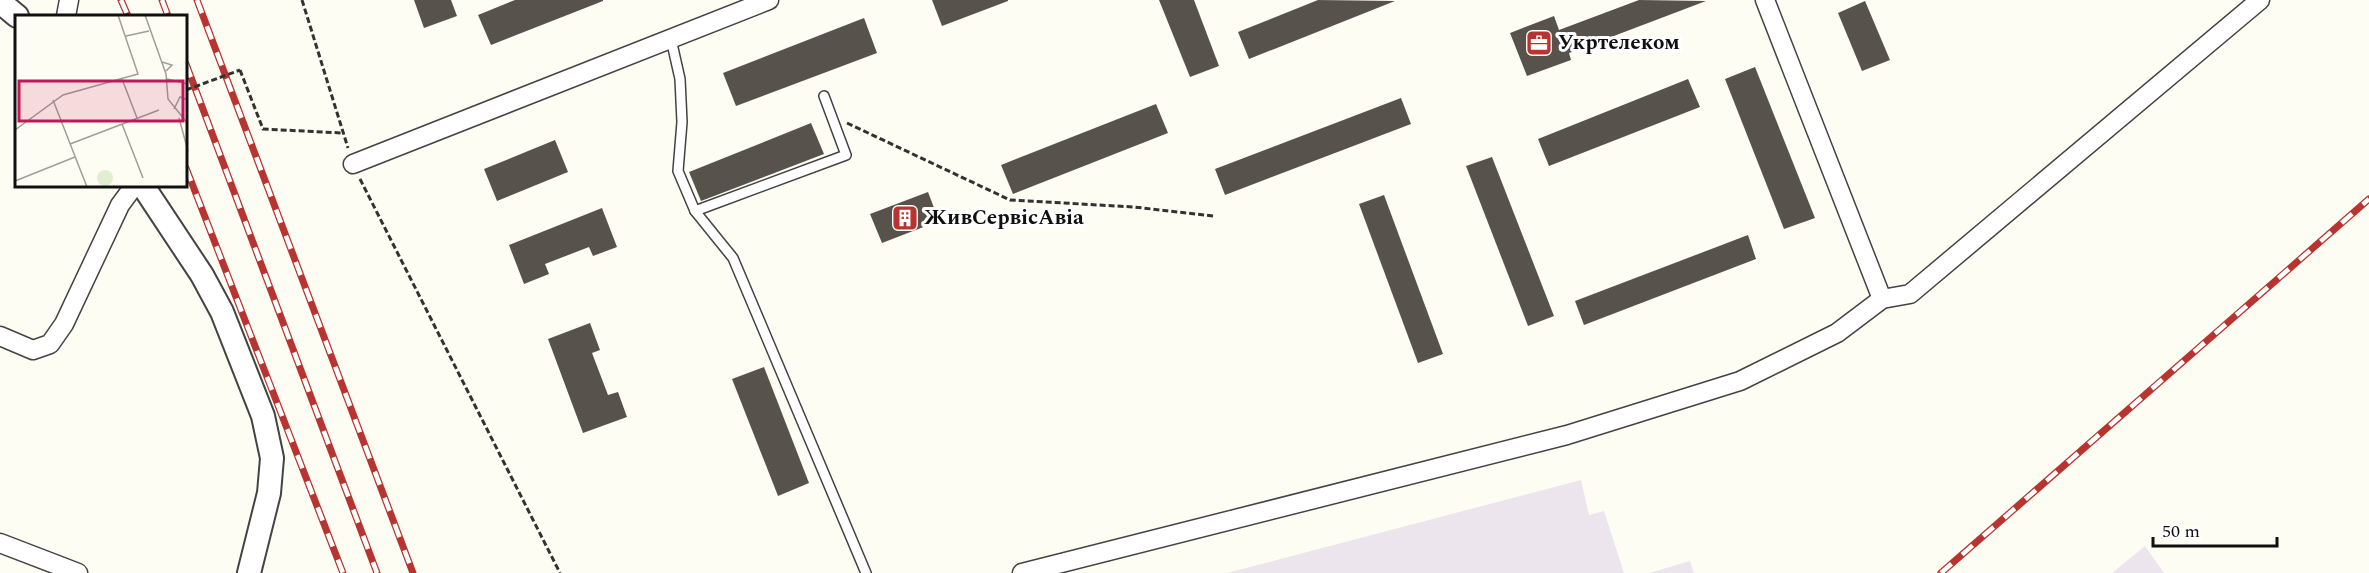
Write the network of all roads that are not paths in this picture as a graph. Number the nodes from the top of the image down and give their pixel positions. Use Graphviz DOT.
graph roads {
  1 [pos="69,0"];
  2 [pos="769,0"];
  3 [pos="1765,0"];
  4 [pos="2260,0"];
  5 [pos="0,2"];
  6 [pos="16,15"];
  7 [pos="66,15"];
  8 [pos="671,39"];
  9 [pos="824,96"];
  10 [pos="353,164"];
  11 [pos="133,188"];
  12 [pos="144,188"];
  13 [pos="695,211"];
  14 [pos="1882,299"];
  15 [pos="0,336"];
  16 [pos="0,543"];
  17 [pos="78,573"];
  18 [pos="249,573"];
  19 [pos="866,573"];
  20 [pos="1022,573"];
  1 -- 7 [label="street"];
  2 -- 8 [label="street"];
  3 -- 14 [label="street"];
  4 -- 14 [label="street"];
  5 -- 6 [label="street"];
  8 -- 10 [label="street"];
  8 -- 13 [label="lane"];
  9 -- 13 [label="lane"];
  11 -- 15 [label="street"];
  12 -- 18 [label="street"];
  13 -- 19 [label="lane"];
  14 -- 20 [label="street"];
  16 -- 17 [label="street"];
}
